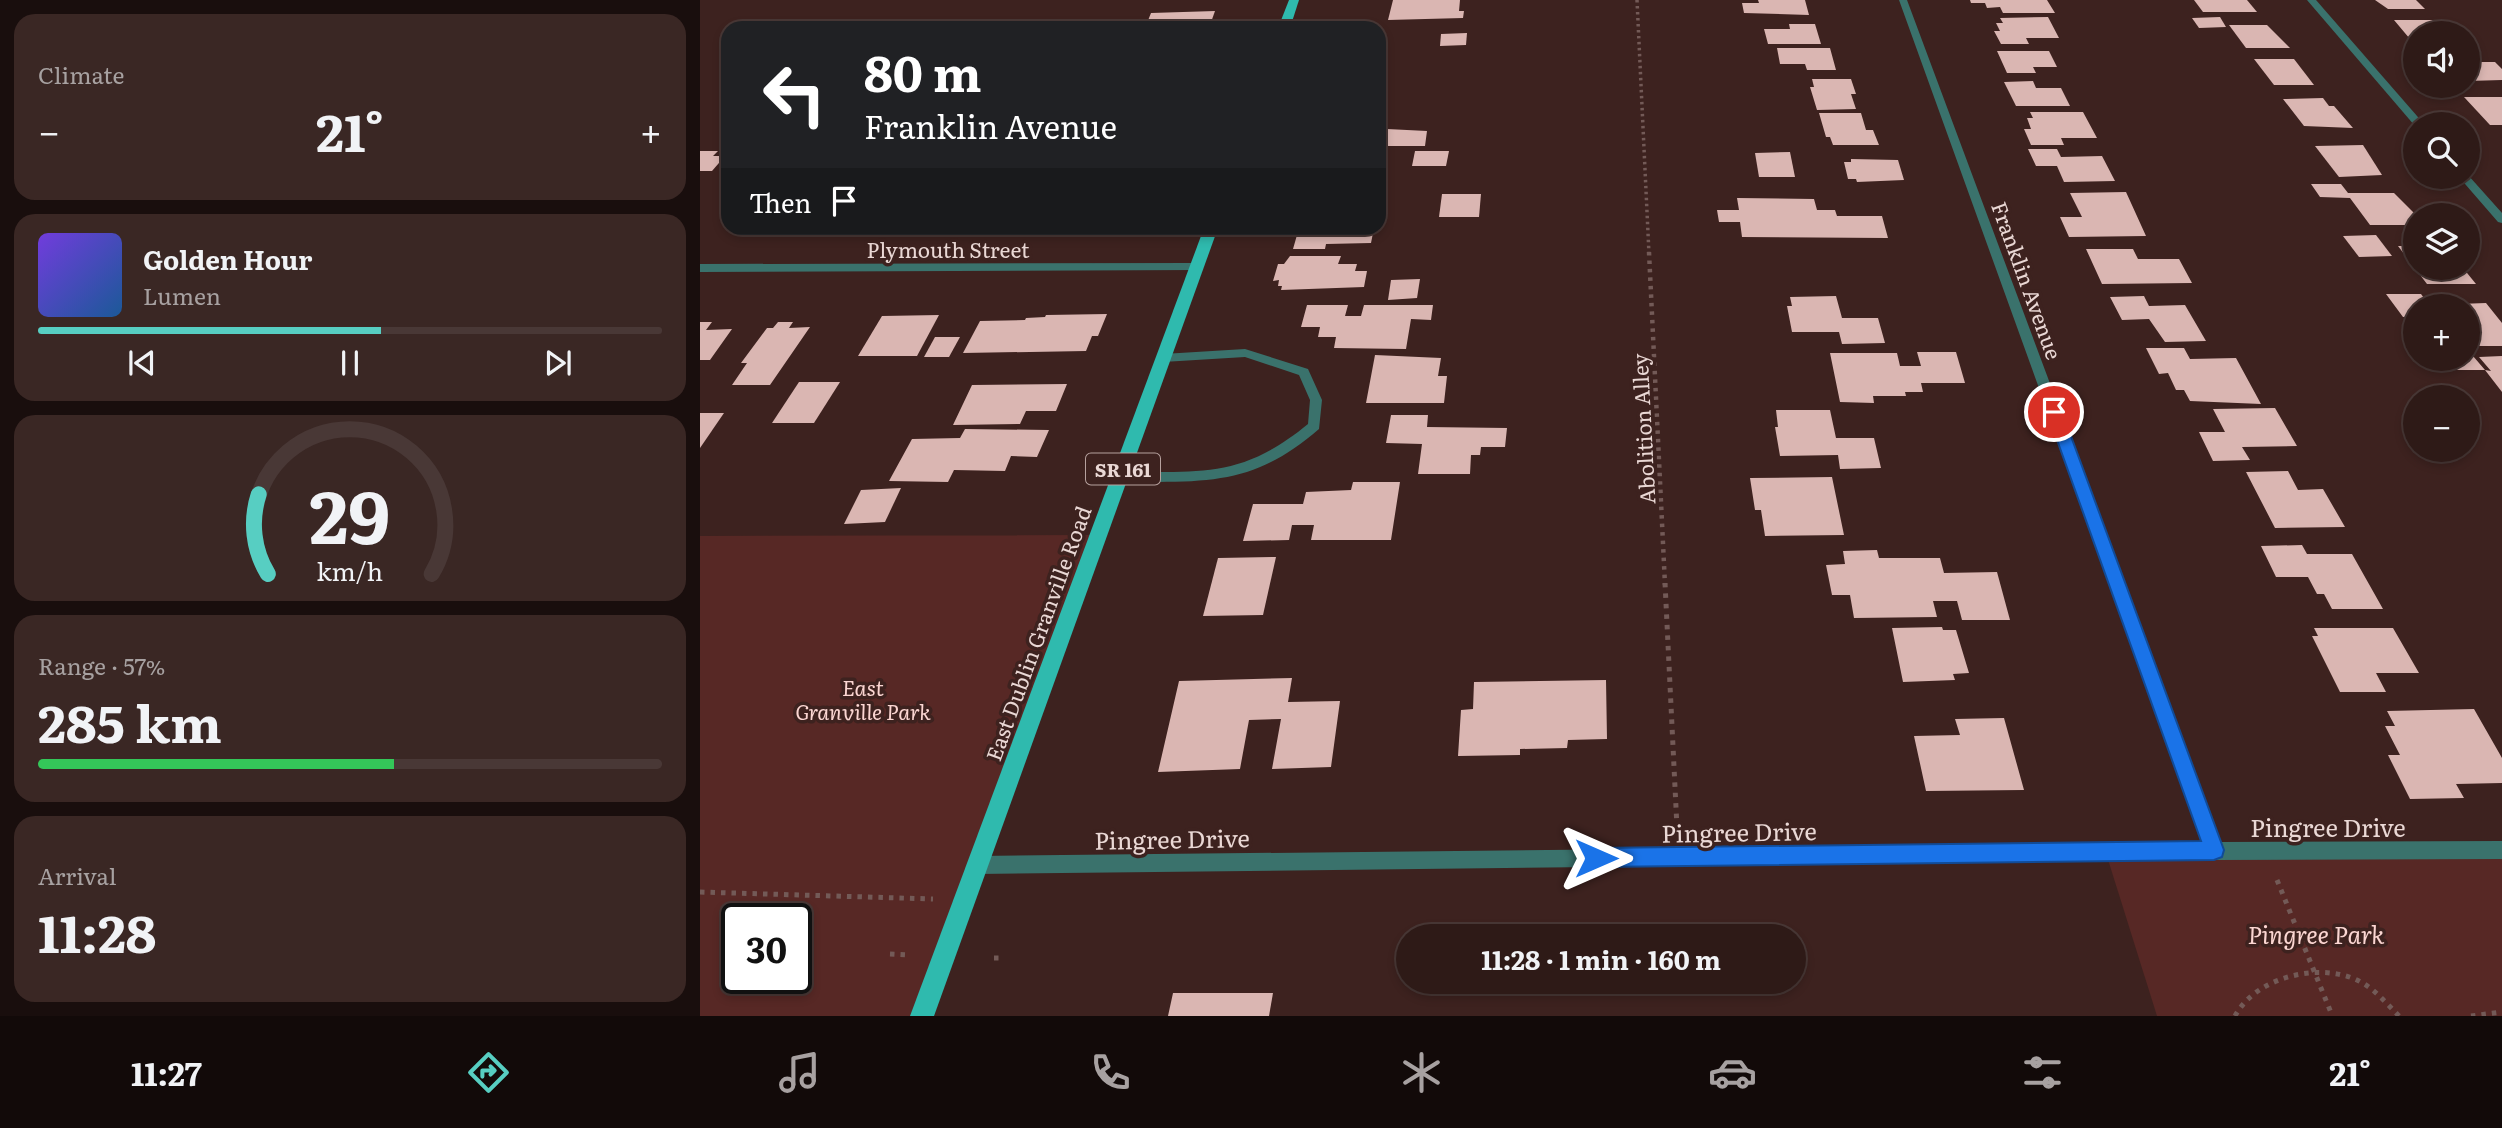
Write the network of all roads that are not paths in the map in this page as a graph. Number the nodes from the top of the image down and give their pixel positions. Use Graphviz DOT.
graph roads {
  1 [pos="1294,0"];
  2 [pos="1903,0"];
  3 [pos="2311,0"];
  4 [pos="1286,21"];
  5 [pos="2409,112"];
  6 [pos="2475,189"];
  7 [pos="2502,220"];
  8 [pos="1208,235"];
  9 [pos="1196,267"];
  10 [pos="700,268"];
  11 [pos="1163,358"];
  12 [pos="1120,477"];
  13 [pos="2214,850"];
  14 [pos="2502,850"];
  15 [pos="978,865"];
  16 [pos="922,1016"];
  1 -- 4 [label="main road"];
  2 -- 13 [label="street, Franklin Avenue"];
  3 -- 5 [label="street"];
  6 -- 7 [label="street"];
  8 -- 9 [label="main road, East Dublin Granville Road / SR 161"];
  9 -- 10 [label="street, Plymouth Street"];
  9 -- 11 [label="main road, East Dublin Granville Road / SR 161"];
  11 -- 12 [label="main road, East Dublin Granville Road / SR 161"];
  11 -- 12 [label="street"];
  12 -- 15 [label="main road, East Dublin Granville Road / SR 161"];
  13 -- 14 [label="street, Pingree Drive"];
  13 -- 15 [label="street, Pingree Drive"];
  15 -- 16 [label="main road, East Dublin Granville Road / SR 161"];
}
